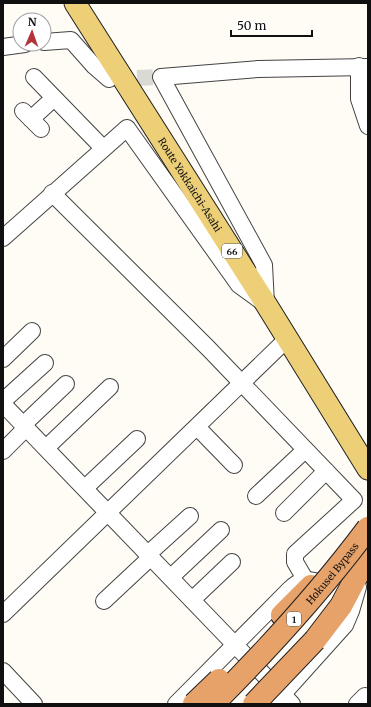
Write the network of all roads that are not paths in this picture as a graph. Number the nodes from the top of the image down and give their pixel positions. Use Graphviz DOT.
graph roads {
  1 [pos="75,3"];
  2 [pos="52,41"];
  3 [pos="364,66"];
  4 [pos="34,77"];
  5 [pos="109,79"];
  6 [pos="54,98"];
  7 [pos="32,120"];
  8 [pos="368,126"];
  9 [pos="103,148"];
  10 [pos="52,194"];
  11 [pos="3,238"];
  12 [pos="266,304"];
  13 [pos="32,331"];
  14 [pos="287,339"];
  15 [pos="3,359"];
  16 [pos="45,363"];
  17 [pos="66,384"];
  18 [pos="241,384"];
  19 [pos="110,387"];
  20 [pos="3,401"];
  21 [pos="3,404"];
  22 [pos="25,426"];
  23 [pos="197,427"];
  24 [pos="137,440"];
  25 [pos="46,448"];
  26 [pos="305,450"];
  27 [pos="3,451"];
  28 [pos="234,465"];
  29 [pos="368,470"];
  30 [pos="326,471"];
  31 [pos="85,488"];
  32 [pos="256,496"];
  33 [pos="109,512"];
  34 [pos="284,513"];
  35 [pos="190,516"];
  36 [pos="368,522"];
  37 [pos="368,528"];
  38 [pos="221,530"];
  39 [pos="150,556"];
  40 [pos="365,560"];
  41 [pos="232,562"];
  42 [pos="171,578"];
  43 [pos="311,580"];
  44 [pos="192,600"];
  45 [pos="104,601"];
  46 [pos="3,614"];
  47 [pos="235,644"];
  48 [pos="3,671"];
  49 [pos="283,701"];
  50 [pos="34,704"];
  51 [pos="176,704"];
  52 [pos="194,704"];
  53 [pos="212,704"];
  54 [pos="254,704"];
  1 -- 12 [label="main road, Route Yokkaichi-Asahi / 66"];
  2 -- 5 [label="street"];
  3 -- 8 [label="street"];
  3 -- 12 [label="street"];
  4 -- 6 [label="street"];
  6 -- 7 [label="street"];
  6 -- 9 [label="street"];
  9 -- 10 [label="street"];
  9 -- 12 [label="street"];
  10 -- 11 [label="street"];
  10 -- 18 [label="street"];
  12 -- 14 [label="main road, Route Yokkaichi-Asahi / 66"];
  13 -- 15 [label="street"];
  14 -- 18 [label="street"];
  14 -- 29 [label="main road, Route Yokkaichi-Asahi / 66"];
  16 -- 20 [label="street"];
  17 -- 22 [label="street"];
  18 -- 23 [label="street"];
  18 -- 26 [label="street"];
  19 -- 25 [label="street"];
  21 -- 22 [label="street"];
  22 -- 25 [label="street"];
  22 -- 27 [label="street"];
  23 -- 28 [label="street"];
  23 -- 33 [label="street"];
  24 -- 31 [label="street"];
  25 -- 31 [label="street"];
  26 -- 30 [label="street"];
  26 -- 32 [label="street"];
  30 -- 34 [label="street"];
  30 -- 43 [label="street"];
  31 -- 33 [label="street"];
  33 -- 39 [label="street"];
  33 -- 46 [label="street"];
  35 -- 39 [label="street"];
  36 -- 43 [label="highway, 1"];
  37 -- 53 [label="highway, Hokusei Bypass / 1, bridge"];
  38 -- 42 [label="street"];
  39 -- 42 [label="street"];
  39 -- 45 [label="street"];
  40 -- 49 [label="street"];
  40 -- 54 [label="highway, bridge"];
  41 -- 44 [label="street"];
  42 -- 44 [label="street"];
  43 -- 47 [label="street"];
  43 -- 52 [label="highway, 1, bridge"];
  44 -- 47 [label="street"];
  47 -- 49 [label="street"];
  47 -- 51 [label="street"];
  48 -- 50 [label="street"];
}
